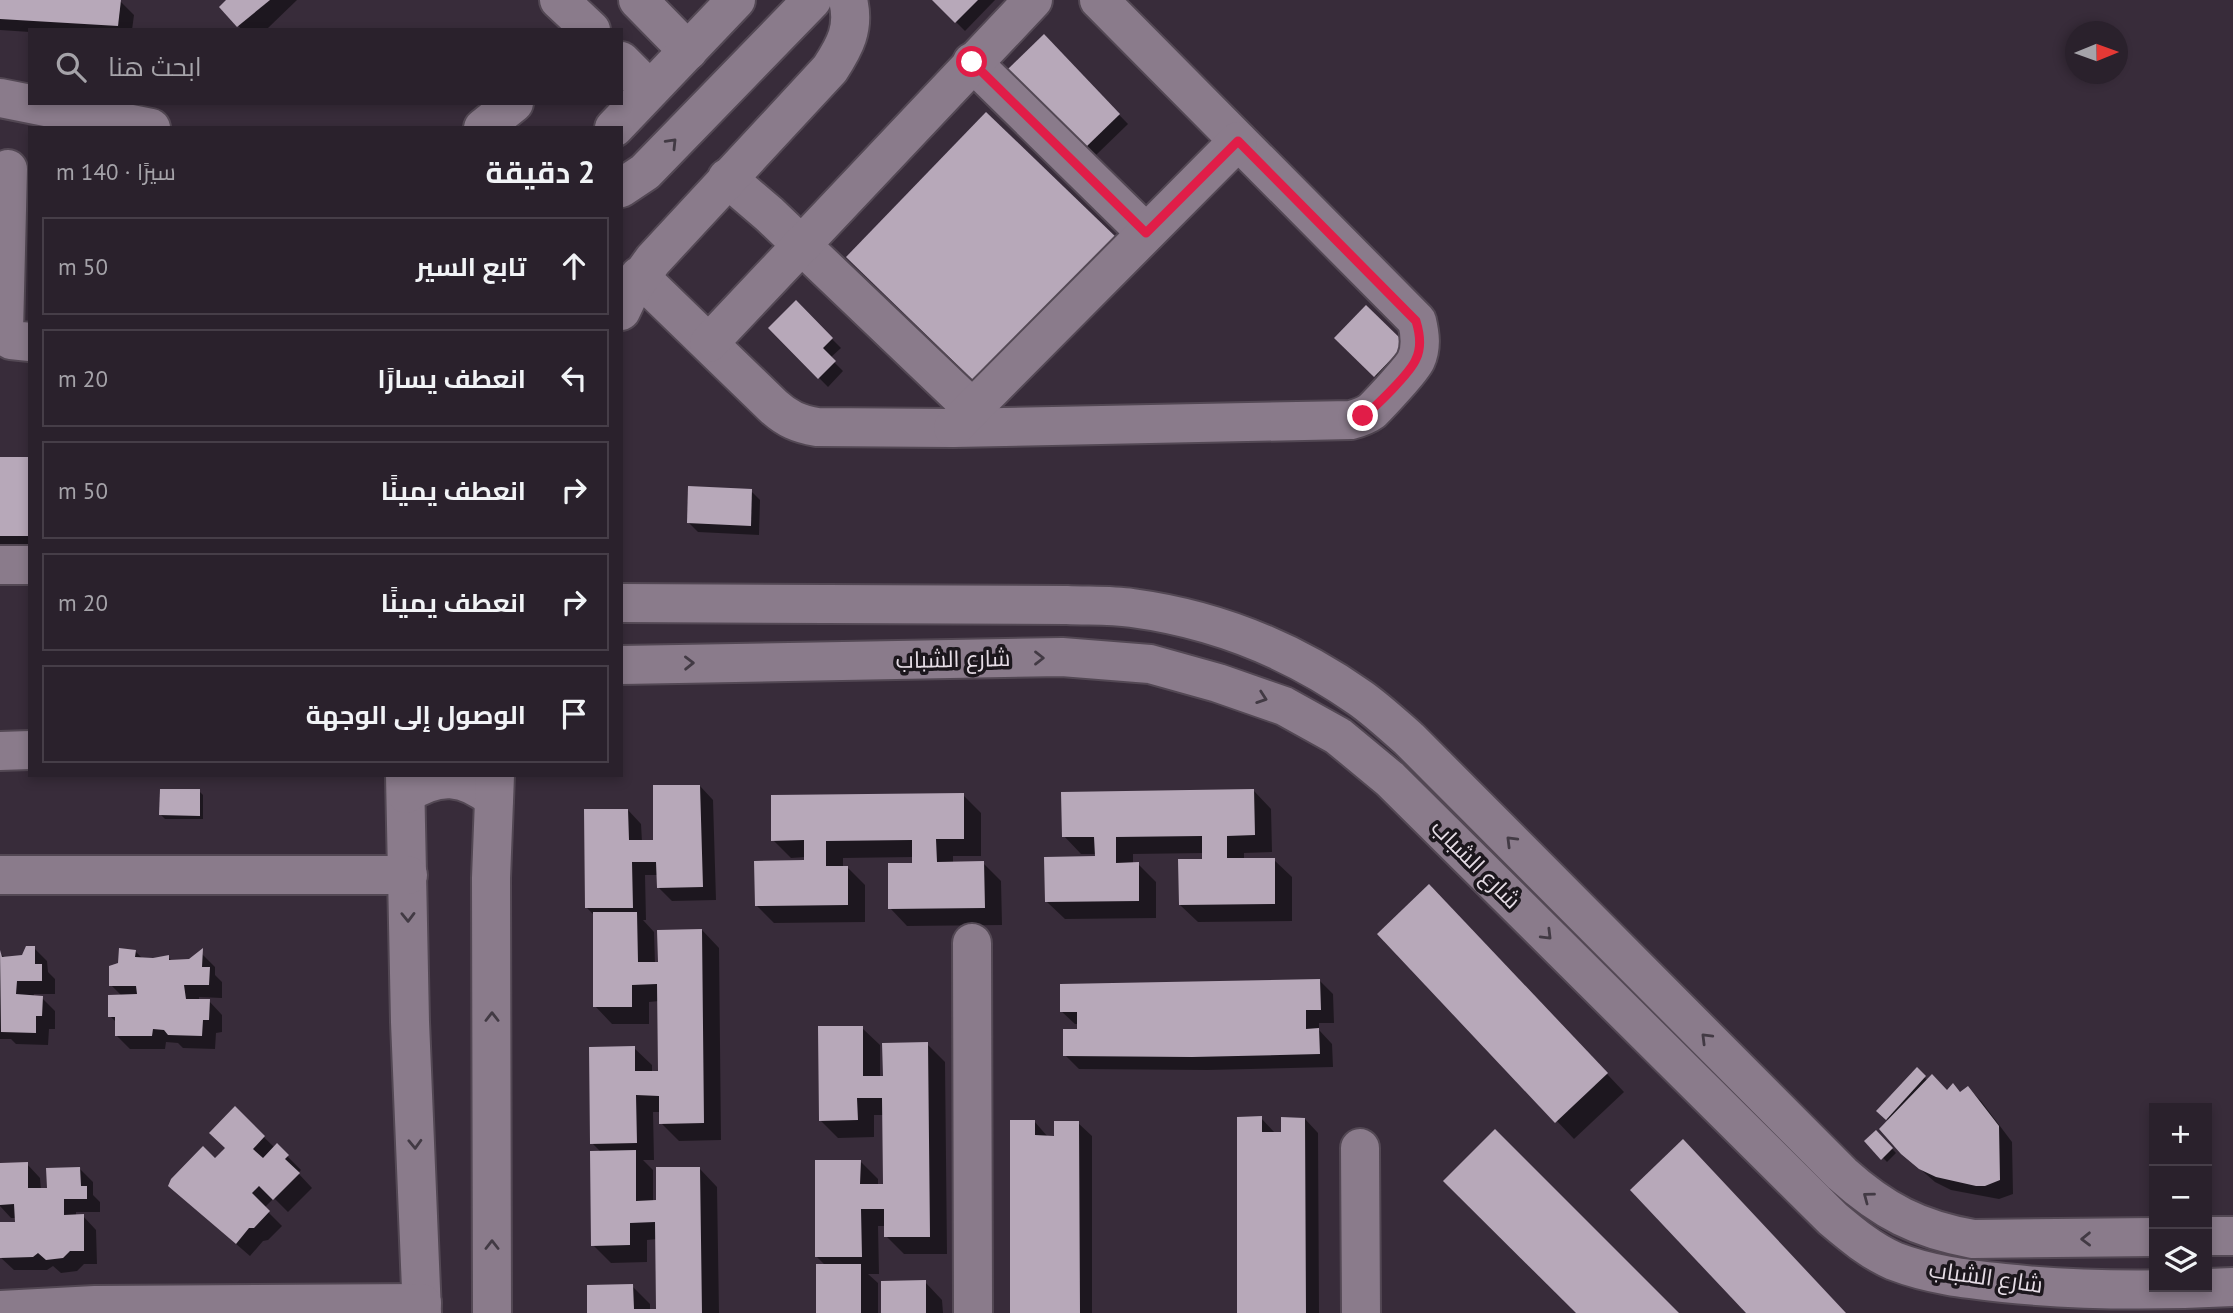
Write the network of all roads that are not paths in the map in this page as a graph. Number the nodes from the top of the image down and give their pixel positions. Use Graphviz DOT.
graph roads {
  1 [pos="559,0"];
  2 [pos="620,0"];
  3 [pos="638,0"];
  4 [pos="737,0"];
  5 [pos="812,0"];
  6 [pos="848,0"];
  7 [pos="1033,0"];
  8 [pos="1099,0"];
  9 [pos="588,28"];
  10 [pos="592,28"];
  11 [pos="688,51"];
  12 [pos="972,62"];
  13 [pos="623,63"];
  14 [pos="649,89"];
  15 [pos="0,98"];
  16 [pos="28,104"];
  17 [pos="35,105"];
  18 [pos="512,105"];
  19 [pos="141,126"];
  20 [pos="485,126"];
  21 [pos="616,126"];
  22 [pos="1238,141"];
  23 [pos="13,171"];
  24 [pos="727,178"];
  25 [pos="623,187"];
  26 [pos="1146,233"];
  27 [pos="802,245"];
  28 [pos="639,276"];
  29 [pos="623,306"];
  30 [pos="28,342"];
  31 [pos="709,343"];
  32 [pos="962,418"];
  33 [pos="0,565"];
  34 [pos="28,565"];
  35 [pos="623,603"];
  36 [pos="623,665"];
  37 [pos="28,750"];
  38 [pos="0,751"];
  39 [pos="405,785"];
  40 [pos="495,787"];
  41 [pos="408,874"];
  42 [pos="0,875"];
  43 [pos="972,943"];
  44 [pos="1360,1148"];
  45 [pos="2212,1236"];
  46 [pos="2233,1236"];
  47 [pos="2149,1237"];
  48 [pos="2233,1287"];
  49 [pos="2212,1288"];
  50 [pos="2149,1290"];
  51 [pos="422,1308"];
  52 [pos="0,1310"];
  53 [pos="492,1313"];
  54 [pos="973,1313"];
  55 [pos="1361,1313"];
  1 -- 9 [label="street"];
  2 -- 10 [label="street"];
  3 -- 11 [label="street"];
  4 -- 11 [label="street"];
  25 -- 5 [label="street, one-way"];
  6 -- 24 [label="street"];
  7 -- 12 [label="street"];
  8 -- 22 [label="street"];
  11 -- 14 [label="street"];
  12 -- 26 [label="street"];
  12 -- 27 [label="street"];
  13 -- 14 [label="street"];
  14 -- 21 [label="street"];
  15 -- 16 [label="street"];
  17 -- 19 [label="street"];
  18 -- 20 [label="street"];
  22 -- 26 [label="street"];
  22 -- 32 [label="street"];
  23 -- 30 [label="street"];
  24 -- 27 [label="street"];
  24 -- 28 [label="street"];
  26 -- 32 [label="street"];
  27 -- 31 [label="street"];
  27 -- 32 [label="street"];
  28 -- 29 [label="street"];
  28 -- 31 [label="street"];
  31 -- 32 [label="street"];
  33 -- 34 [label="street"];
  47 -- 35 [label="street, شارع الشباب, one-way"];
  36 -- 50 [label="street, شارع الشباب, one-way"];
  37 -- 38 [label="street"];
  39 -- 40 [label="street"];
  39 -- 41 [label="street"];
  53 -- 40 [label="street, one-way"];
  41 -- 42 [label="street"];
  41 -- 51 [label="street, one-way"];
  43 -- 54 [label="street"];
  44 -- 55 [label="street"];
  45 -- 46 [label="street"];
  48 -- 49 [label="street, شارع الشباب"];
  51 -- 52 [label="street"];
}
